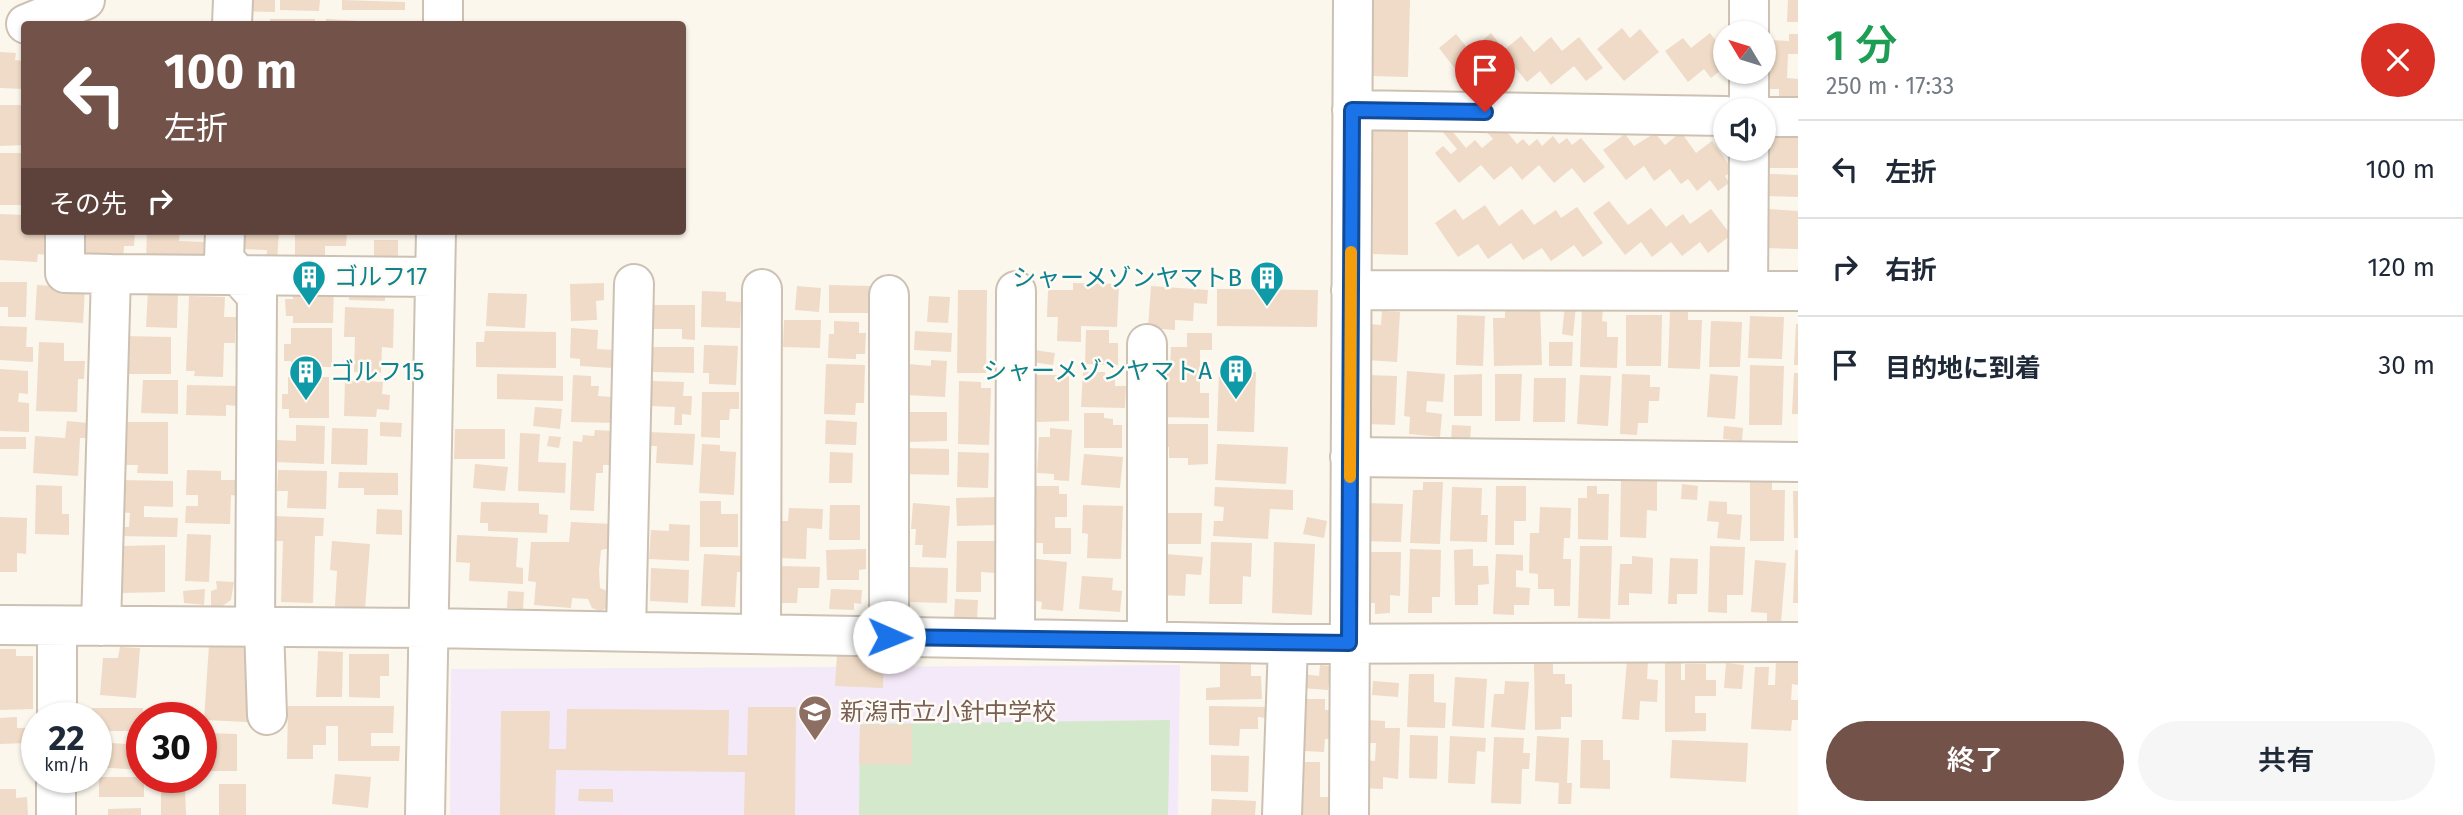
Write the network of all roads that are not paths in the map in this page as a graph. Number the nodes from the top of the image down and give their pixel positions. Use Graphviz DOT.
graph roads {
  1 [pos="233,0"];
  2 [pos="443,0"];
  3 [pos="1353,0"];
  4 [pos="1749,0"];
  5 [pos="232,21"];
  6 [pos="443,21"];
  7 [pos="1749,21"];
  8 [pos="21,26"];
  9 [pos="0,34"];
  10 [pos="1352,110"];
  11 [pos="1713,116"];
  12 [pos="1776,117"];
  13 [pos="1798,117"];
  14 [pos="1749,161"];
  15 [pos="65,235"];
  16 [pos="225,235"];
  17 [pos="436,235"];
  18 [pos="111,274"];
  19 [pos="239,275"];
  20 [pos="434,276"];
  21 [pos="634,284"];
  22 [pos="762,289"];
  23 [pos="1351,290"];
  24 [pos="1016,291"];
  25 [pos="1748,291"];
  26 [pos="1798,291"];
  27 [pos="889,295"];
  28 [pos="1147,344"];
  29 [pos="1350,457"];
  30 [pos="1798,462"];
  31 [pos="0,625"];
  32 [pos="57,625"];
  33 [pos="101,626"];
  34 [pos="260,627"];
  35 [pos="428,628"];
  36 [pos="626,631"];
  37 [pos="761,634"];
  38 [pos="889,637"];
  39 [pos="1015,639"];
  40 [pos="1147,641"];
  41 [pos="1798,642"];
  42 [pos="1349,643"];
  43 [pos="1288,644"];
  44 [pos="57,702"];
  45 [pos="267,715"];
  46 [pos="56,793"];
  47 [pos="56,815"];
  48 [pos="425,815"];
  49 [pos="1282,815"];
  50 [pos="1349,815"];
  1 -- 5 [label="street"];
  2 -- 6 [label="street"];
  3 -- 10 [label="street"];
  4 -- 7 [label="street"];
  8 -- 9 [label="street"];
  10 -- 11 [label="street"];
  10 -- 23 [label="street"];
  12 -- 13 [label="street"];
  14 -- 25 [label="street"];
  15 -- 18 [label="street"];
  16 -- 19 [label="street"];
  17 -- 20 [label="street"];
  18 -- 19 [label="street"];
  18 -- 33 [label="street"];
  19 -- 20 [label="street"];
  19 -- 34 [label="street"];
  20 -- 35 [label="street"];
  21 -- 36 [label="street"];
  22 -- 37 [label="street"];
  23 -- 25 [label="street"];
  23 -- 29 [label="street"];
  24 -- 39 [label="street"];
  25 -- 26 [label="street"];
  27 -- 38 [label="street"];
  28 -- 40 [label="street"];
  29 -- 30 [label="street"];
  29 -- 42 [label="street"];
  31 -- 32 [label="street"];
  32 -- 33 [label="street"];
  32 -- 44 [label="street"];
  33 -- 34 [label="street"];
  34 -- 35 [label="street"];
  34 -- 45 [label="street"];
  35 -- 36 [label="street"];
  35 -- 48 [label="street"];
  36 -- 37 [label="street"];
  37 -- 38 [label="street"];
  38 -- 39 [label="street"];
  39 -- 40 [label="street"];
  40 -- 43 [label="street"];
  41 -- 42 [label="street"];
  42 -- 43 [label="street"];
  42 -- 50 [label="street"];
  43 -- 49 [label="street"];
  46 -- 47 [label="street"];
}
